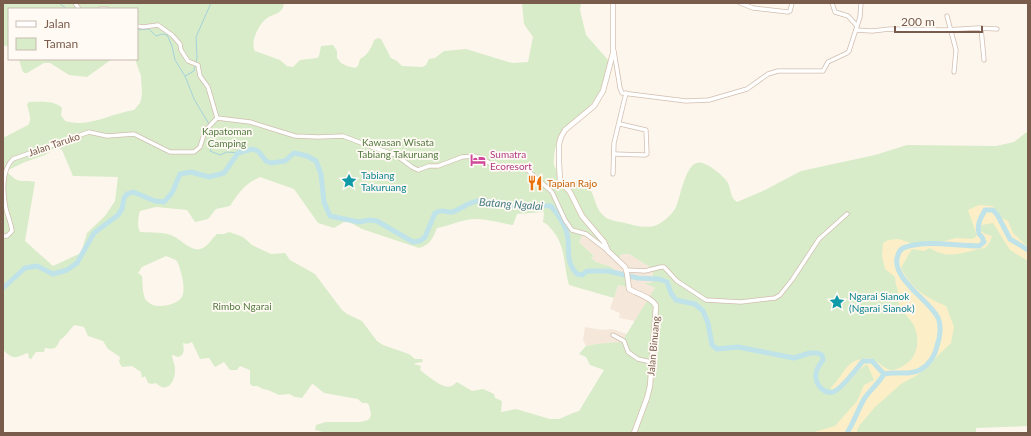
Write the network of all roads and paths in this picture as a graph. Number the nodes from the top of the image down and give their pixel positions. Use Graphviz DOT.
graph roads {
  1 [pos="613,3"];
  2 [pos="740,3"];
  3 [pos="792,3"];
  4 [pos="832,3"];
  5 [pos="861,3"];
  6 [pos="947,16"];
  7 [pos="138,26"];
  8 [pos="856,28"];
  9 [pos="981,28"];
  10 [pos="951,29"];
  11 [pos="997,29"];
  12 [pos="614,46"];
  13 [pos="984,60"];
  14 [pos="954,72"];
  15 [pos="626,93"];
  16 [pos="217,118"];
  17 [pos="620,124"];
  18 [pos="614,154"];
  19 [pos="613,174"];
  20 [pos="847,214"];
  21 [pos="3,236"];
  22 [pos="608,251"];
  23 [pos="627,272"];
  24 [pos="613,335"];
  25 [pos="651,362"];
  26 [pos="634,433"];
  1 -- 12 [label="main road"];
  2 -- 3 [label="street"];
  4 -- 8 [label="street"];
  5 -- 8 [label="street"];
  6 -- 10 [label="street"];
  7 -- 16 [label="street"];
  8 -- 10 [label="street"];
  8 -- 15 [label="street"];
  9 -- 10 [label="street"];
  9 -- 11 [label="street"];
  9 -- 13 [label="street"];
  10 -- 14 [label="street"];
  12 -- 15 [label="street"];
  12 -- 22 [label="main road"];
  15 -- 17 [label="street"];
  16 -- 21 [label="street, Jalan Taruko"];
  16 -- 22 [label="street"];
  17 -- 18 [label="street"];
  17 -- 18 [label="street"];
  18 -- 19 [label="street"];
  20 -- 23 [label="street"];
  22 -- 23 [label="main road"];
  23 -- 25 [label="main road, Jalan Binuang"];
  24 -- 25 [label="street"];
  25 -- 26 [label="main road, Jalan Binuang"];
}
